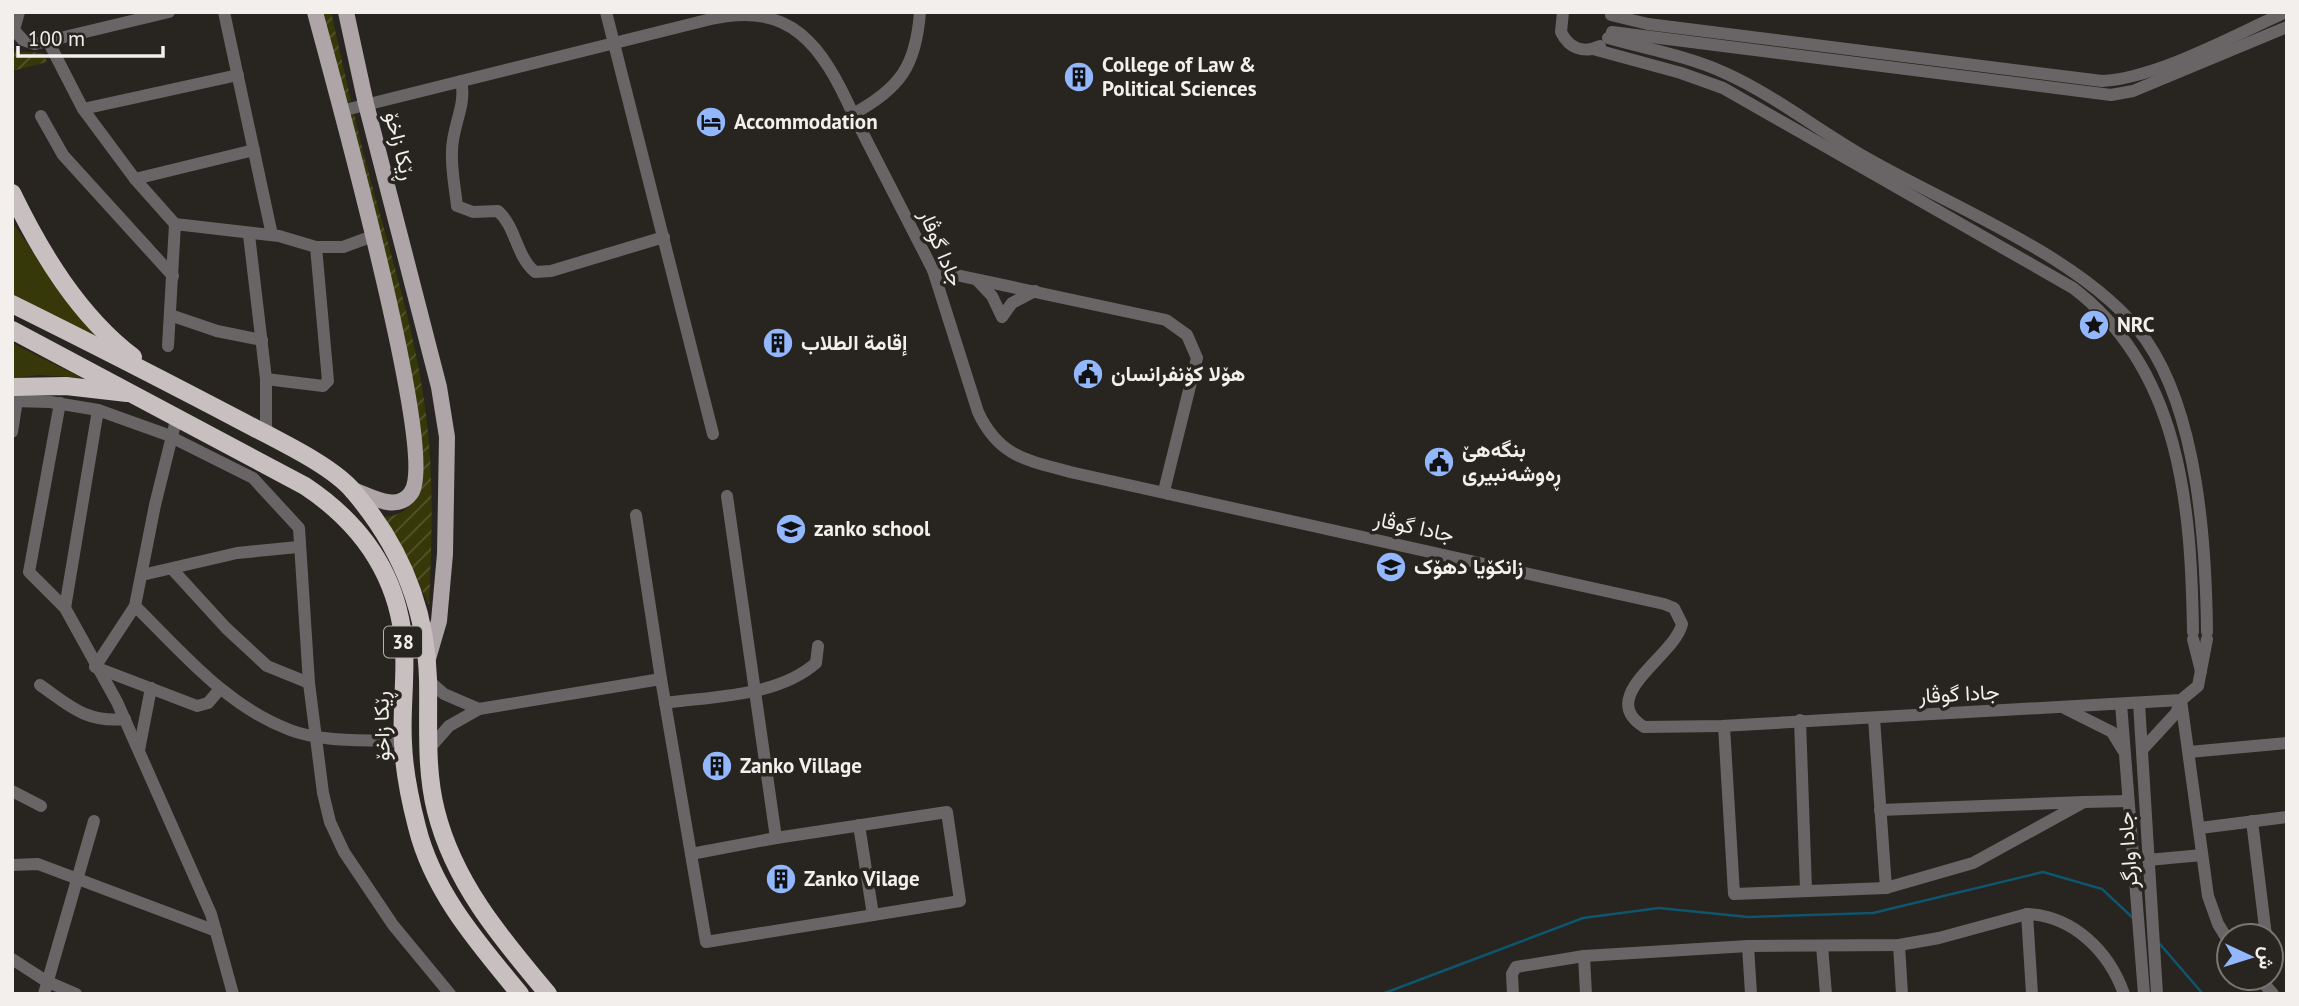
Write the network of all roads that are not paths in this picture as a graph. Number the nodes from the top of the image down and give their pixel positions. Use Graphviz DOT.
graph roads {
  1 [pos="19,12"];
  2 [pos="169,12"];
  3 [pos="224,12"];
  4 [pos="315,12"];
  5 [pos="346,12"];
  6 [pos="606,12"];
  7 [pos="920,12"];
  8 [pos="1563,12"];
  9 [pos="2286,12"];
  10 [pos="1610,14"];
  11 [pos="2287,27"];
  12 [pos="1610,35"];
  13 [pos="47,39"];
  14 [pos="614,45"];
  15 [pos="1593,49"];
  16 [pos="237,75"];
  17 [pos="461,82"];
  18 [pos="366,104"];
  19 [pos="83,109"];
  20 [pos="341,111"];
  21 [pos="853,114"];
  22 [pos="41,117"];
  23 [pos="254,149"];
  24 [pos="135,179"];
  25 [pos="12,192"];
  26 [pos="174,224"];
  27 [pos="249,235"];
  28 [pos="272,235"];
  29 [pos="373,236"];
  30 [pos="664,237"];
  31 [pos="316,247"];
  32 [pos="933,270"];
  33 [pos="173,276"];
  34 [pos="976,279"];
  35 [pos="1036,290"];
  36 [pos="12,304"];
  37 [pos="170,315"];
  38 [pos="12,331"];
  39 [pos="262,340"];
  40 [pos="168,346"];
  41 [pos="2155,357"];
  42 [pos="2143,365"];
  43 [pos="158,376"];
  44 [pos="266,379"];
  45 [pos="136,394"];
  46 [pos="14,396"];
  47 [pos="60,403"];
  48 [pos="98,410"];
  49 [pos="177,416"];
  50 [pos="244,423"];
  51 [pos="12,432"];
  52 [pos="713,434"];
  53 [pos="171,437"];
  54 [pos="274,438"];
  55 [pos="230,446"];
  56 [pos="353,490"];
  57 [pos="1168,494"];
  58 [pos="727,496"];
  59 [pos="636,515"];
  60 [pos="298,547"];
  61 [pos="173,570"];
  62 [pos="142,575"];
  63 [pos="135,606"];
  64 [pos="65,608"];
  65 [pos="818,646"];
  66 [pos="95,667"];
  67 [pos="427,671"];
  68 [pos="2201,671"];
  69 [pos="661,679"];
  70 [pos="309,683"];
  71 [pos="40,685"];
  72 [pos="151,688"];
  73 [pos="220,689"];
  74 [pos="755,690"];
  75 [pos="2181,700"];
  76 [pos="665,703"];
  77 [pos="2139,703"];
  78 [pos="2121,704"];
  79 [pos="2063,707"];
  80 [pos="479,709"];
  81 [pos="1874,718"];
  82 [pos="125,719"];
  83 [pos="1800,720"];
  84 [pos="1724,726"];
  85 [pos="317,736"];
  86 [pos="402,742"];
  87 [pos="2287,743"];
  88 [pos="139,750"];
  89 [pos="2142,750"];
  90 [pos="428,751"];
  91 [pos="2124,752"];
  92 [pos="2189,752"];
  93 [pos="12,791"];
  94 [pos="2128,801"];
  95 [pos="2084,802"];
  96 [pos="41,806"];
  97 [pos="1880,810"];
  98 [pos="2287,817"];
  99 [pos="94,821"];
  100 [pos="2252,821"];
  101 [pos="859,825"];
  102 [pos="2200,828"];
  103 [pos="776,838"];
  104 [pos="691,853"];
  105 [pos="2203,855"];
  106 [pos="2148,860"];
  107 [pos="12,865"];
  108 [pos="76,877"];
  109 [pos="1886,888"];
  110 [pos="1806,889"];
  111 [pos="2027,914"];
  112 [pos="873,915"];
  113 [pos="2217,922"];
  114 [pos="2264,922"];
  115 [pos="216,931"];
  116 [pos="1899,945"];
  117 [pos="1748,946"];
  118 [pos="1822,946"];
  119 [pos="1584,956"];
  120 [pos="12,959"];
  121 [pos="45,988"];
  122 [pos="76,994"];
  123 [pos="233,994"];
  124 [pos="450,994"];
  125 [pos="520,994"];
  126 [pos="548,994"];
  127 [pos="1513,994"];
  128 [pos="1586,994"];
  129 [pos="1751,994"];
  130 [pos="1826,994"];
  131 [pos="1902,994"];
  132 [pos="2032,994"];
  133 [pos="2124,994"];
  134 [pos="2144,994"];
  135 [pos="2157,994"];
  1 -- 13 [label="street"];
  2 -- 13 [label="street"];
  3 -- 16 [label="street"];
  4 -- 20 [label="main road, ڕێکا زاخۆ / 38"];
  5 -- 18 [label="main road, ڕێکا زاخۆ / 38"];
  6 -- 14 [label="street"];
  7 -- 21 [label="street"];
  8 -- 15 [label="street"];
  9 -- 10 [label="street"];
  10 -- 12 [label="street"];
  11 -- 12 [label="street"];
  12 -- 15 [label="street"];
  12 -- 41 [label="street"];
  13 -- 19 [label="street"];
  14 -- 17 [label="street, جادا گوڤار"];
  14 -- 21 [label="street, جادا گوڤار"];
  14 -- 30 [label="street"];
  15 -- 42 [label="street"];
  16 -- 19 [label="street"];
  16 -- 23 [label="street"];
  17 -- 18 [label="street, جادا گوڤار"];
  17 -- 30 [label="street"];
  18 -- 20 [label="street, جادا گوڤار"];
  18 -- 67 [label="main road, ڕێکا زاخۆ / 38"];
  19 -- 24 [label="street"];
  20 -- 29 [label="main road, ڕێکا زاخۆ / 38"];
  21 -- 32 [label="street, جادا گوڤار"];
  22 -- 33 [label="street"];
  23 -- 24 [label="street"];
  23 -- 28 [label="street"];
  24 -- 26 [label="street"];
  25 -- 43 [label="highway"];
  26 -- 27 [label="street"];
  26 -- 33 [label="street"];
  27 -- 28 [label="street"];
  27 -- 39 [label="street"];
  28 -- 31 [label="street"];
  29 -- 31 [label="street"];
  29 -- 56 [label="main road, ڕێکا زاخۆ / 38"];
  30 -- 52 [label="street"];
  31 -- 44 [label="street"];
  32 -- 34 [label="street"];
  32 -- 57 [label="street, جادا گوڤار"];
  33 -- 37 [label="street"];
  34 -- 35 [label="street"];
  34 -- 35 [label="street"];
  35 -- 57 [label="street"];
  36 -- 43 [label="highway"];
  37 -- 39 [label="street"];
  37 -- 40 [label="street"];
  38 -- 45 [label="highway, ڕێکا زاخۆ"];
  39 -- 44 [label="street"];
  41 -- 42 [label="street"];
  41 -- 68 [label="street"];
  42 -- 68 [label="street"];
  43 -- 50 [label="highway, ڕێکا زاخۆ / 38"];
  44 -- 54 [label="street"];
  45 -- 46 [label="highway"];
  45 -- 49 [label="highway, ڕێکا زاخۆ / 38"];
  46 -- 47 [label="street"];
  46 -- 51 [label="street"];
  47 -- 48 [label="street"];
  47 -- 64 [label="street"];
  48 -- 53 [label="street"];
  48 -- 64 [label="street"];
  49 -- 53 [label="street"];
  49 -- 55 [label="highway, ڕێکا زاخۆ / 38"];
  50 -- 54 [label="highway, ڕێکا زاخۆ / 38"];
  50 -- 55 [label="highway"];
  53 -- 60 [label="street"];
  53 -- 62 [label="street"];
  54 -- 56 [label="highway, ڕێکا زاخۆ / 38"];
  55 -- 86 [label="highway, ڕێکا زاخۆ / 38"];
  56 -- 67 [label="highway, ڕێکا زاخۆ / 38"];
  57 -- 84 [label="street, جادا گوڤار"];
  58 -- 74 [label="street"];
  59 -- 69 [label="street"];
  60 -- 61 [label="street"];
  60 -- 70 [label="street"];
  61 -- 62 [label="street"];
  61 -- 70 [label="street"];
  62 -- 63 [label="street"];
  63 -- 66 [label="street"];
  63 -- 73 [label="street"];
  64 -- 66 [label="street"];
  65 -- 74 [label="street"];
  66 -- 72 [label="street"];
  66 -- 82 [label="street"];
  67 -- 80 [label="street"];
  67 -- 90 [label="highway, ڕێکا زاخۆ / 38"];
  68 -- 75 [label="street"];
  69 -- 76 [label="street"];
  69 -- 80 [label="street"];
  70 -- 85 [label="street"];
  71 -- 82 [label="street"];
  72 -- 73 [label="street"];
  72 -- 88 [label="street"];
  73 -- 85 [label="street"];
  74 -- 76 [label="street"];
  74 -- 103 [label="street"];
  75 -- 77 [label="street, جادا گوڤار"];
  75 -- 89 [label="street"];
  75 -- 92 [label="street"];
  76 -- 104 [label="street"];
  77 -- 78 [label="street, جادا گوڤار"];
  77 -- 89 [label="street, جادا وارگر"];
  78 -- 79 [label="street, جادا گوڤار"];
  78 -- 91 [label="street, جادا وارگر"];
  79 -- 81 [label="street, جادا گوڤار"];
  79 -- 91 [label="street"];
  80 -- 90 [label="street"];
  81 -- 83 [label="street, جادا گوڤار"];
  81 -- 97 [label="street"];
  82 -- 88 [label="street"];
  83 -- 84 [label="street, جادا گوڤار"];
  83 -- 110 [label="street"];
  84 -- 110 [label="street"];
  85 -- 86 [label="street"];
  85 -- 124 [label="street"];
  86 -- 125 [label="highway, ڕێکا زاخۆ / 38"];
  87 -- 92 [label="street"];
  88 -- 115 [label="street"];
  89 -- 106 [label="street, جادا وارگر"];
  90 -- 126 [label="highway, ڕێکا زاخۆ / 38"];
  91 -- 94 [label="street, جادا وارگر"];
  92 -- 102 [label="street"];
  93 -- 96 [label="street"];
  94 -- 95 [label="street"];
  94 -- 134 [label="street, جادا وارگر"];
  95 -- 97 [label="street"];
  95 -- 109 [label="street"];
  97 -- 109 [label="street"];
  98 -- 100 [label="street"];
  99 -- 108 [label="street"];
  100 -- 102 [label="street"];
  100 -- 114 [label="street"];
  101 -- 103 [label="street"];
  101 -- 112 [label="street"];
  101 -- 112 [label="street"];
  102 -- 105 [label="street"];
  103 -- 104 [label="street"];
  104 -- 112 [label="street"];
  105 -- 106 [label="street"];
  105 -- 113 [label="street"];
  106 -- 135 [label="street, جادا وارگر"];
  107 -- 108 [label="street"];
  108 -- 115 [label="street"];
  108 -- 121 [label="street"];
  109 -- 110 [label="street"];
  111 -- 116 [label="street"];
  111 -- 132 [label="street"];
  111 -- 133 [label="street"];
  115 -- 123 [label="street"];
  116 -- 118 [label="street"];
  116 -- 131 [label="street"];
  117 -- 118 [label="street"];
  117 -- 119 [label="street"];
  117 -- 129 [label="street"];
  118 -- 130 [label="street"];
  119 -- 127 [label="street"];
  119 -- 128 [label="street"];
  120 -- 121 [label="street"];
  121 -- 122 [label="street"];
}
